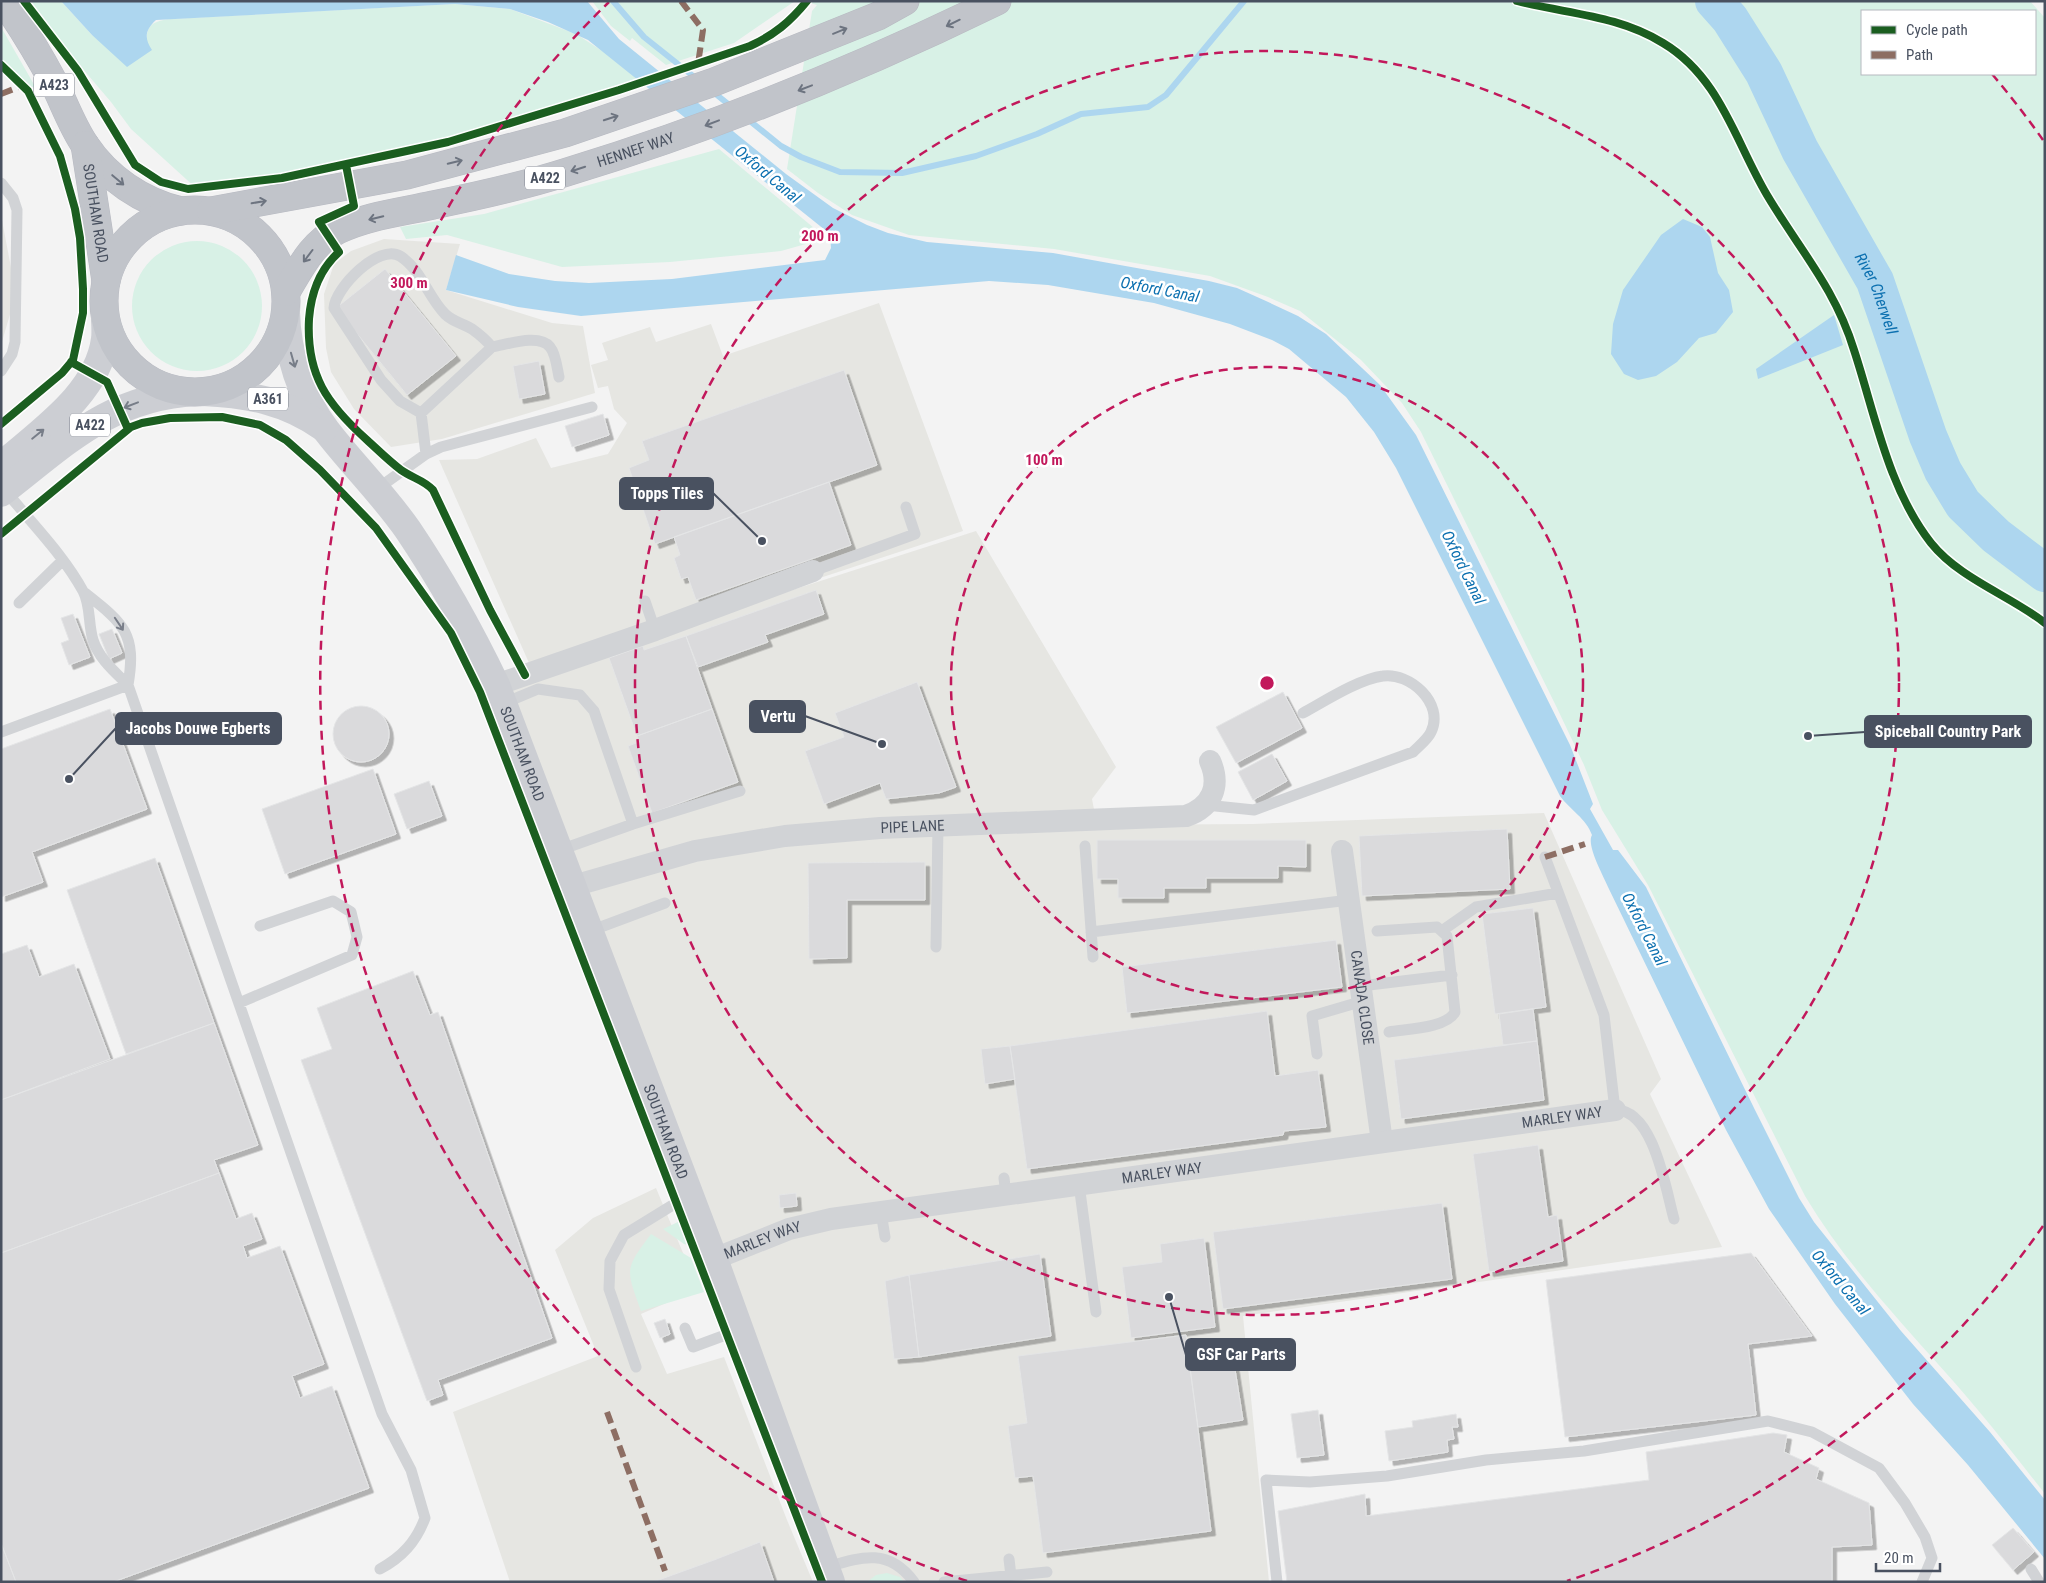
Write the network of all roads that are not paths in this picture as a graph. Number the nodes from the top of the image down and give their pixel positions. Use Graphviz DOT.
graph roads {
  1 [pos="4,1"];
  2 [pos="905,1"];
  3 [pos="997,1"];
  4 [pos="85,145"];
  5 [pos="1,183"];
  6 [pos="181,211"];
  7 [pos="211,211"];
  8 [pos="106,281"];
  9 [pos="286,302"];
  10 [pos="105,316"];
  11 [pos="492,347"];
  12 [pos="1,371"];
  13 [pos="559,377"];
  14 [pos="199,392"];
  15 [pos="592,407"];
  16 [pos="421,414"];
  17 [pos="325,429"];
  18 [pos="426,454"];
  19 [pos="2,483"];
  20 [pos="377,489"];
  21 [pos="906,507"];
  22 [pos="63,560"];
  23 [pos="813,571"];
  24 [pos="83,591"];
  25 [pos="645,601"];
  26 [pos="19,603"];
  27 [pos="655,630"];
  28 [pos="128,685"];
  29 [pos="499,694"];
  30 [pos="1303,713"];
  31 [pos="1,732"];
  32 [pos="1210,761"];
  33 [pos="740,791"];
  34 [pos="1206,805"];
  35 [pos="632,824"];
  36 [pos="938,826"];
  37 [pos="1084,846"];
  38 [pos="560,850"];
  39 [pos="1342,851"];
  40 [pos="1545,858"];
  41 [pos="573,886"];
  42 [pos="1558,893"];
  43 [pos="1349,900"];
  44 [pos="665,903"];
  45 [pos="260,926"];
  46 [pos="1443,930"];
  47 [pos="590,931"];
  48 [pos="1377,931"];
  49 [pos="1091,932"];
  50 [pos="936,947"];
  51 [pos="1093,957"];
  52 [pos="1452,975"];
  53 [pos="1362,993"];
  54 [pos="239,1003"];
  55 [pos="1389,1032"];
  56 [pos="1317,1054"];
  57 [pos="1615,1110"];
  58 [pos="1382,1142"];
  59 [pos="1079,1184"];
  60 [pos="689,1195"];
  61 [pos="881,1212"];
  62 [pos="1674,1219"];
  63 [pos="885,1237"];
  64 [pos="714,1259"];
  65 [pos="1096,1312"];
  66 [pos="685,1328"];
  67 [pos="739,1330"];
  68 [pos="636,1367"];
  69 [pos="1009,1559"];
  70 [pos="380,1569"];
  71 [pos="2031,1569"];
  72 [pos="1047,1572"];
  73 [pos="828,1575"];
  74 [pos="1011,1576"];
  75 [pos="914,1582"];
  76 [pos="944,1582"];
  77 [pos="1277,1582"];
  78 [pos="1922,1582"];
  79 [pos="2039,1582"];
  1 -- 4 [label="highway, SOUTHAM ROAD / A423"];
  7 -- 2 [label="highway, A422, one-way"];
  3 -- 9 [label="highway, HENNEF WAY / A422, one-way"];
  4 -- 6 [label="highway, SOUTHAM ROAD / A423, one-way"];
  4 -- 8 [label="highway, SOUTHAM ROAD / A423"];
  5 -- 12 [label="lane"];
  6 -- 7 [label="highway"];
  6 -- 8 [label="highway"];
  7 -- 9 [label="highway"];
  8 -- 10 [label="highway"];
  9 -- 14 [label="highway"];
  9 -- 17 [label="main road, SOUTHAM ROAD / A361, one-way"];
  10 -- 14 [label="highway"];
  19 -- 10 [label="main road, A422, one-way"];
  11 -- 13 [label="lane"];
  11 -- 16 [label="lane"];
  11 -- 16 [label="lane"];
  14 -- 17 [label="main road, SOUTHAM ROAD / A361"];
  14 -- 19 [label="main road, A422, one-way"];
  15 -- 18 [label="lane"];
  16 -- 18 [label="lane"];
  17 -- 20 [label="main road, SOUTHAM ROAD / A361"];
  18 -- 20 [label="lane"];
  19 -- 22 [label="lane"];
  20 -- 29 [label="main road, SOUTHAM ROAD / A361"];
  21 -- 23 [label="lane"];
  22 -- 24 [label="lane"];
  22 -- 26 [label="lane"];
  23 -- 27 [label="street"];
  24 -- 28 [label="lane"];
  24 -- 28 [label="lane, one-way"];
  25 -- 27 [label="lane"];
  27 -- 29 [label="street"];
  28 -- 31 [label="lane"];
  28 -- 54 [label="lane"];
  29 -- 35 [label="lane"];
  29 -- 38 [label="main road, SOUTHAM ROAD / A361"];
  30 -- 34 [label="lane"];
  32 -- 34 [label="street"];
  33 -- 35 [label="lane"];
  34 -- 36 [label="street, PIPE LANE"];
  35 -- 38 [label="lane"];
  36 -- 41 [label="street, PIPE LANE"];
  36 -- 50 [label="lane"];
  37 -- 49 [label="lane"];
  38 -- 41 [label="main road, SOUTHAM ROAD / A361"];
  39 -- 43 [label="street, CANADA CLOSE"];
  40 -- 42 [label="lane"];
  41 -- 47 [label="main road, SOUTHAM ROAD / A361"];
  42 -- 46 [label="lane"];
  42 -- 57 [label="lane"];
  43 -- 49 [label="lane"];
  43 -- 53 [label="street, CANADA CLOSE"];
  44 -- 47 [label="lane"];
  45 -- 54 [label="lane"];
  46 -- 48 [label="lane"];
  46 -- 52 [label="lane"];
  47 -- 60 [label="main road, SOUTHAM ROAD / A361"];
  49 -- 51 [label="lane"];
  52 -- 53 [label="lane"];
  52 -- 55 [label="lane"];
  53 -- 56 [label="lane"];
  53 -- 58 [label="street, CANADA CLOSE"];
  54 -- 70 [label="lane"];
  57 -- 58 [label="street, MARLEY WAY"];
  57 -- 62 [label="lane"];
  58 -- 59 [label="street, MARLEY WAY"];
  59 -- 61 [label="street, MARLEY WAY"];
  59 -- 65 [label="lane"];
  60 -- 64 [label="main road, SOUTHAM ROAD / A361"];
  60 -- 68 [label="lane"];
  61 -- 63 [label="lane"];
  61 -- 64 [label="street, MARLEY WAY"];
  64 -- 67 [label="main road, SOUTHAM ROAD / A361"];
  66 -- 67 [label="lane"];
  67 -- 73 [label="main road, SOUTHAM ROAD / A361"];
  69 -- 74 [label="lane"];
  71 -- 79 [label="lane"];
  72 -- 74 [label="lane"];
  73 -- 75 [label="lane"];
  74 -- 76 [label="lane"];
  77 -- 78 [label="lane"];
}
